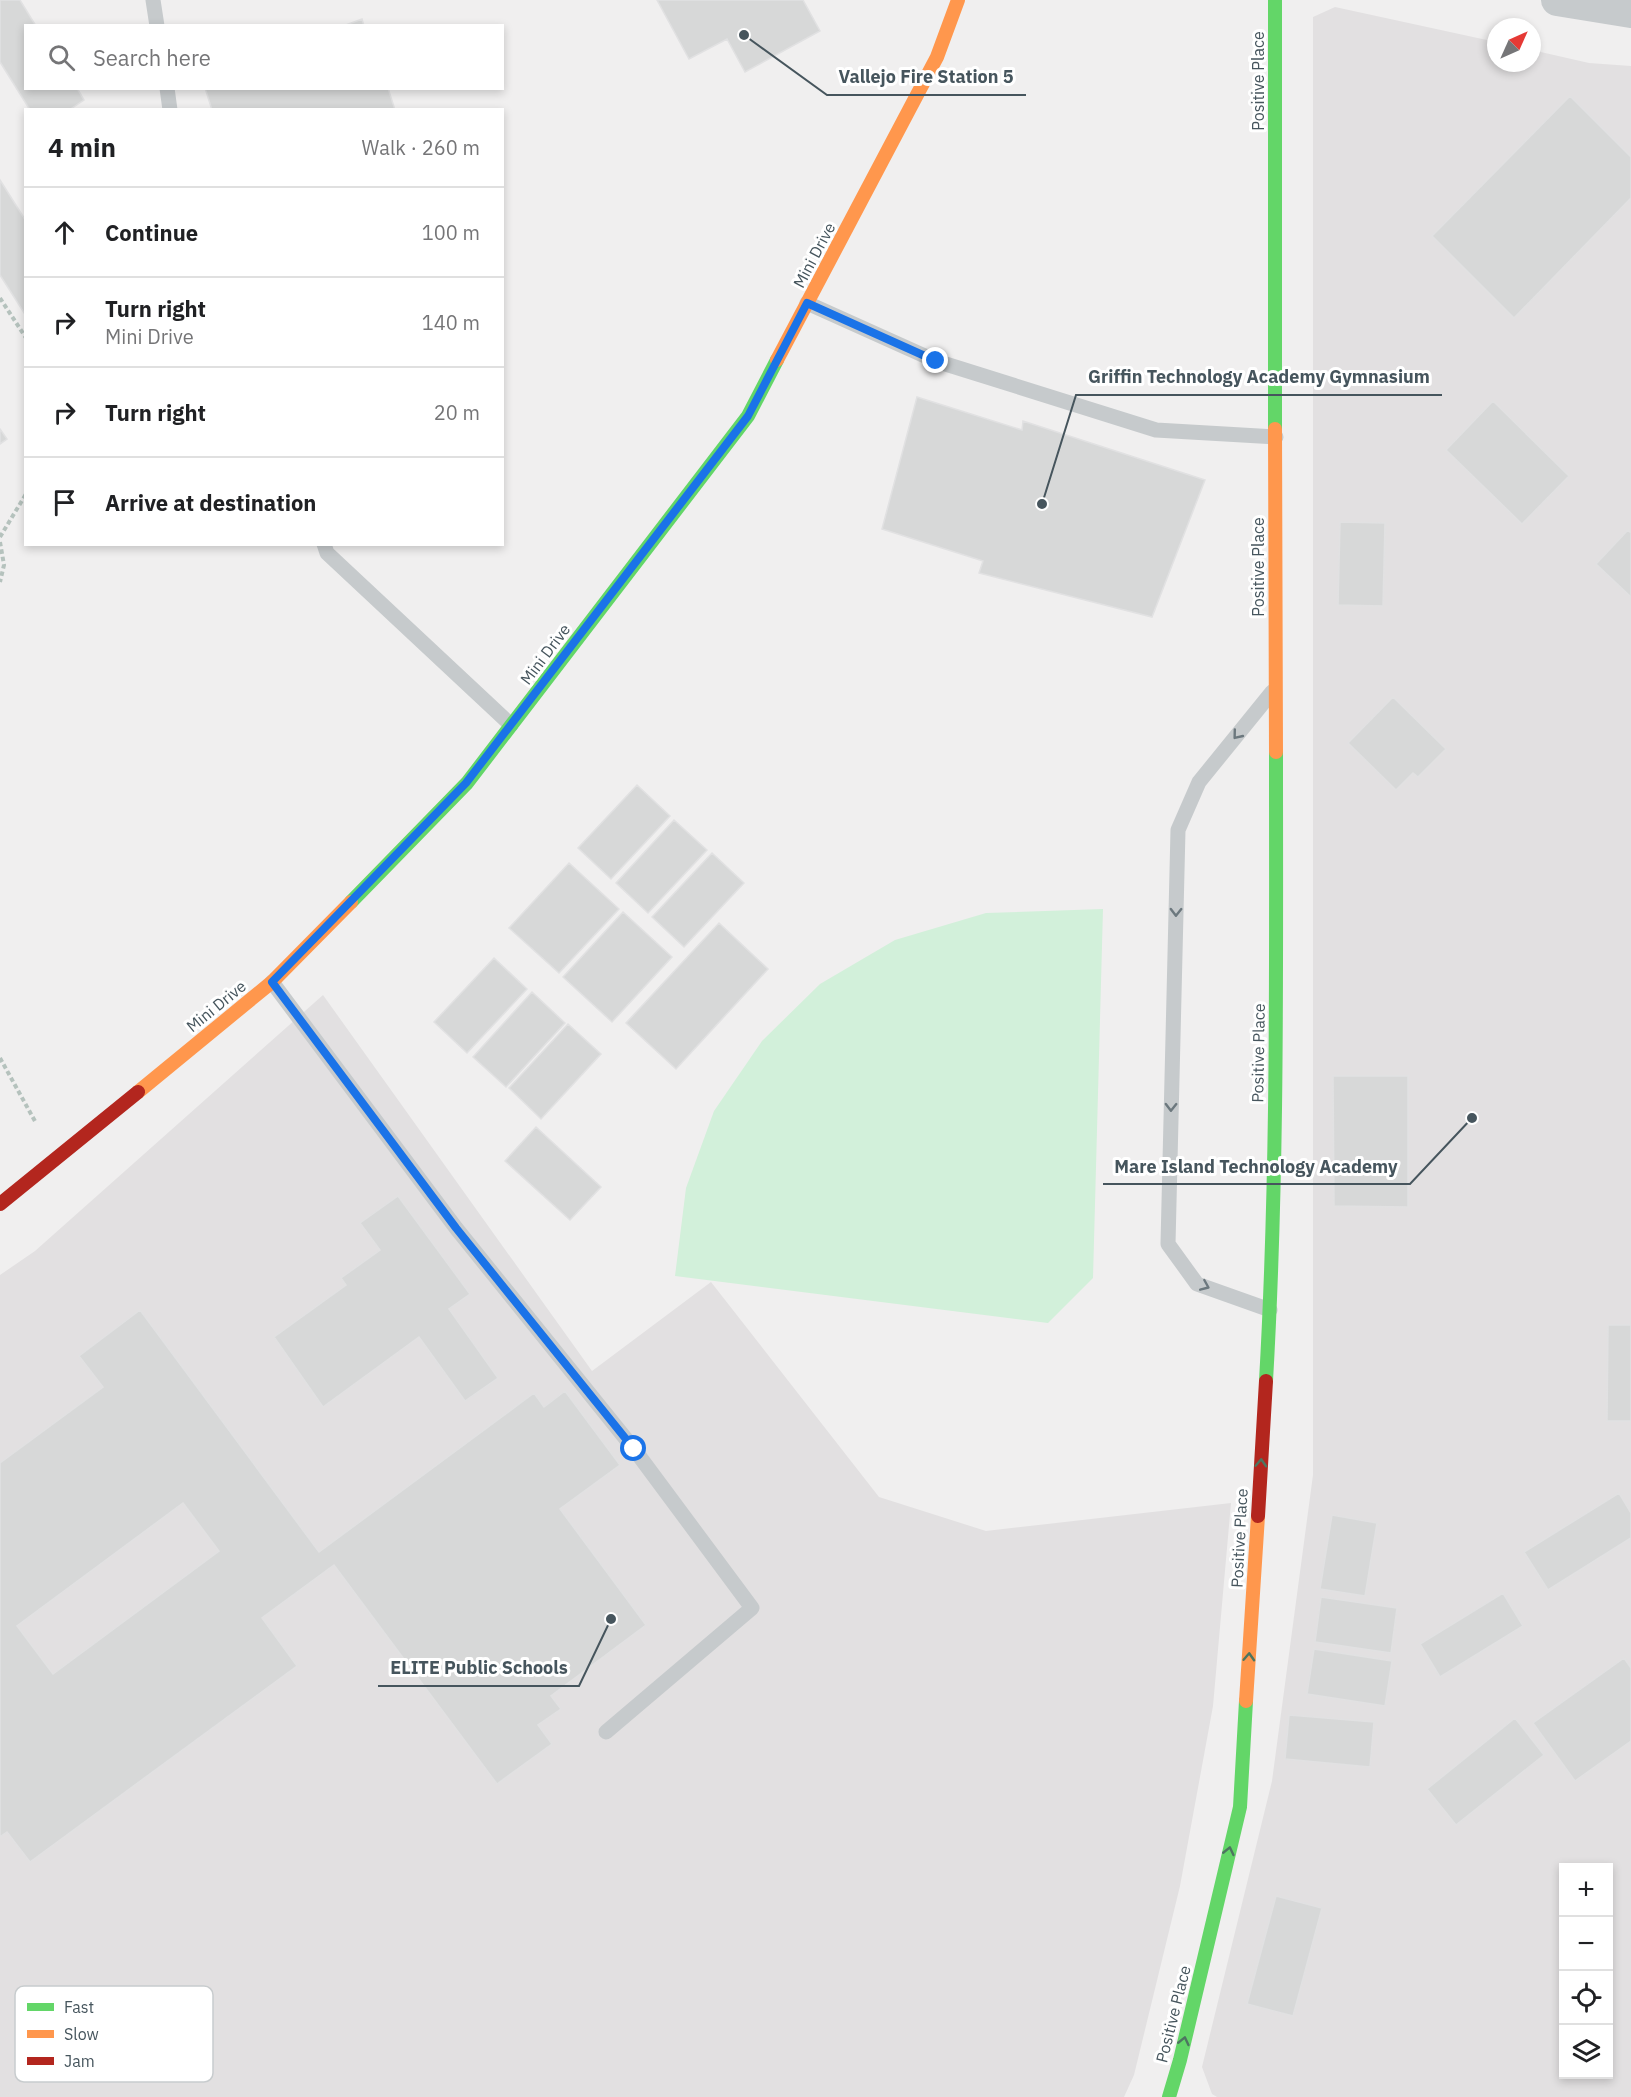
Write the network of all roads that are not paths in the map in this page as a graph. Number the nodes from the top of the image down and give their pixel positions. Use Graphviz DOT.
graph roads {
  1 [pos="153,0"];
  2 [pos="958,0"];
  3 [pos="1275,0"];
  4 [pos="1557,0"];
  5 [pos="1631,12"];
  6 [pos="157,24"];
  7 [pos="167,90"];
  8 [pos="170,108"];
  9 [pos="807,303"];
  10 [pos="1276,437"];
  11 [pos="325,546"];
  12 [pos="1274,689"];
  13 [pos="511,725"];
  14 [pos="272,982"];
  15 [pos="0,1204"];
  16 [pos="1270,1310"];
  17 [pos="606,1732"];
  18 [pos="1169,2097"];
  1 -- 6 [label="lane"];
  2 -- 9 [label="street, Mini Drive"];
  3 -- 10 [label="street, Positive Place"];
  4 -- 5 [label="street"];
  7 -- 8 [label="lane"];
  9 -- 10 [label="lane"];
  9 -- 13 [label="street, Mini Drive"];
  10 -- 12 [label="street, Positive Place"];
  11 -- 13 [label="lane"];
  12 -- 16 [label="street, Positive Place"];
  12 -- 16 [label="lane, one-way"];
  13 -- 14 [label="street, Mini Drive"];
  14 -- 15 [label="street, Mini Drive"];
  14 -- 17 [label="lane"];
  18 -- 16 [label="street, Positive Place, one-way"];
}
